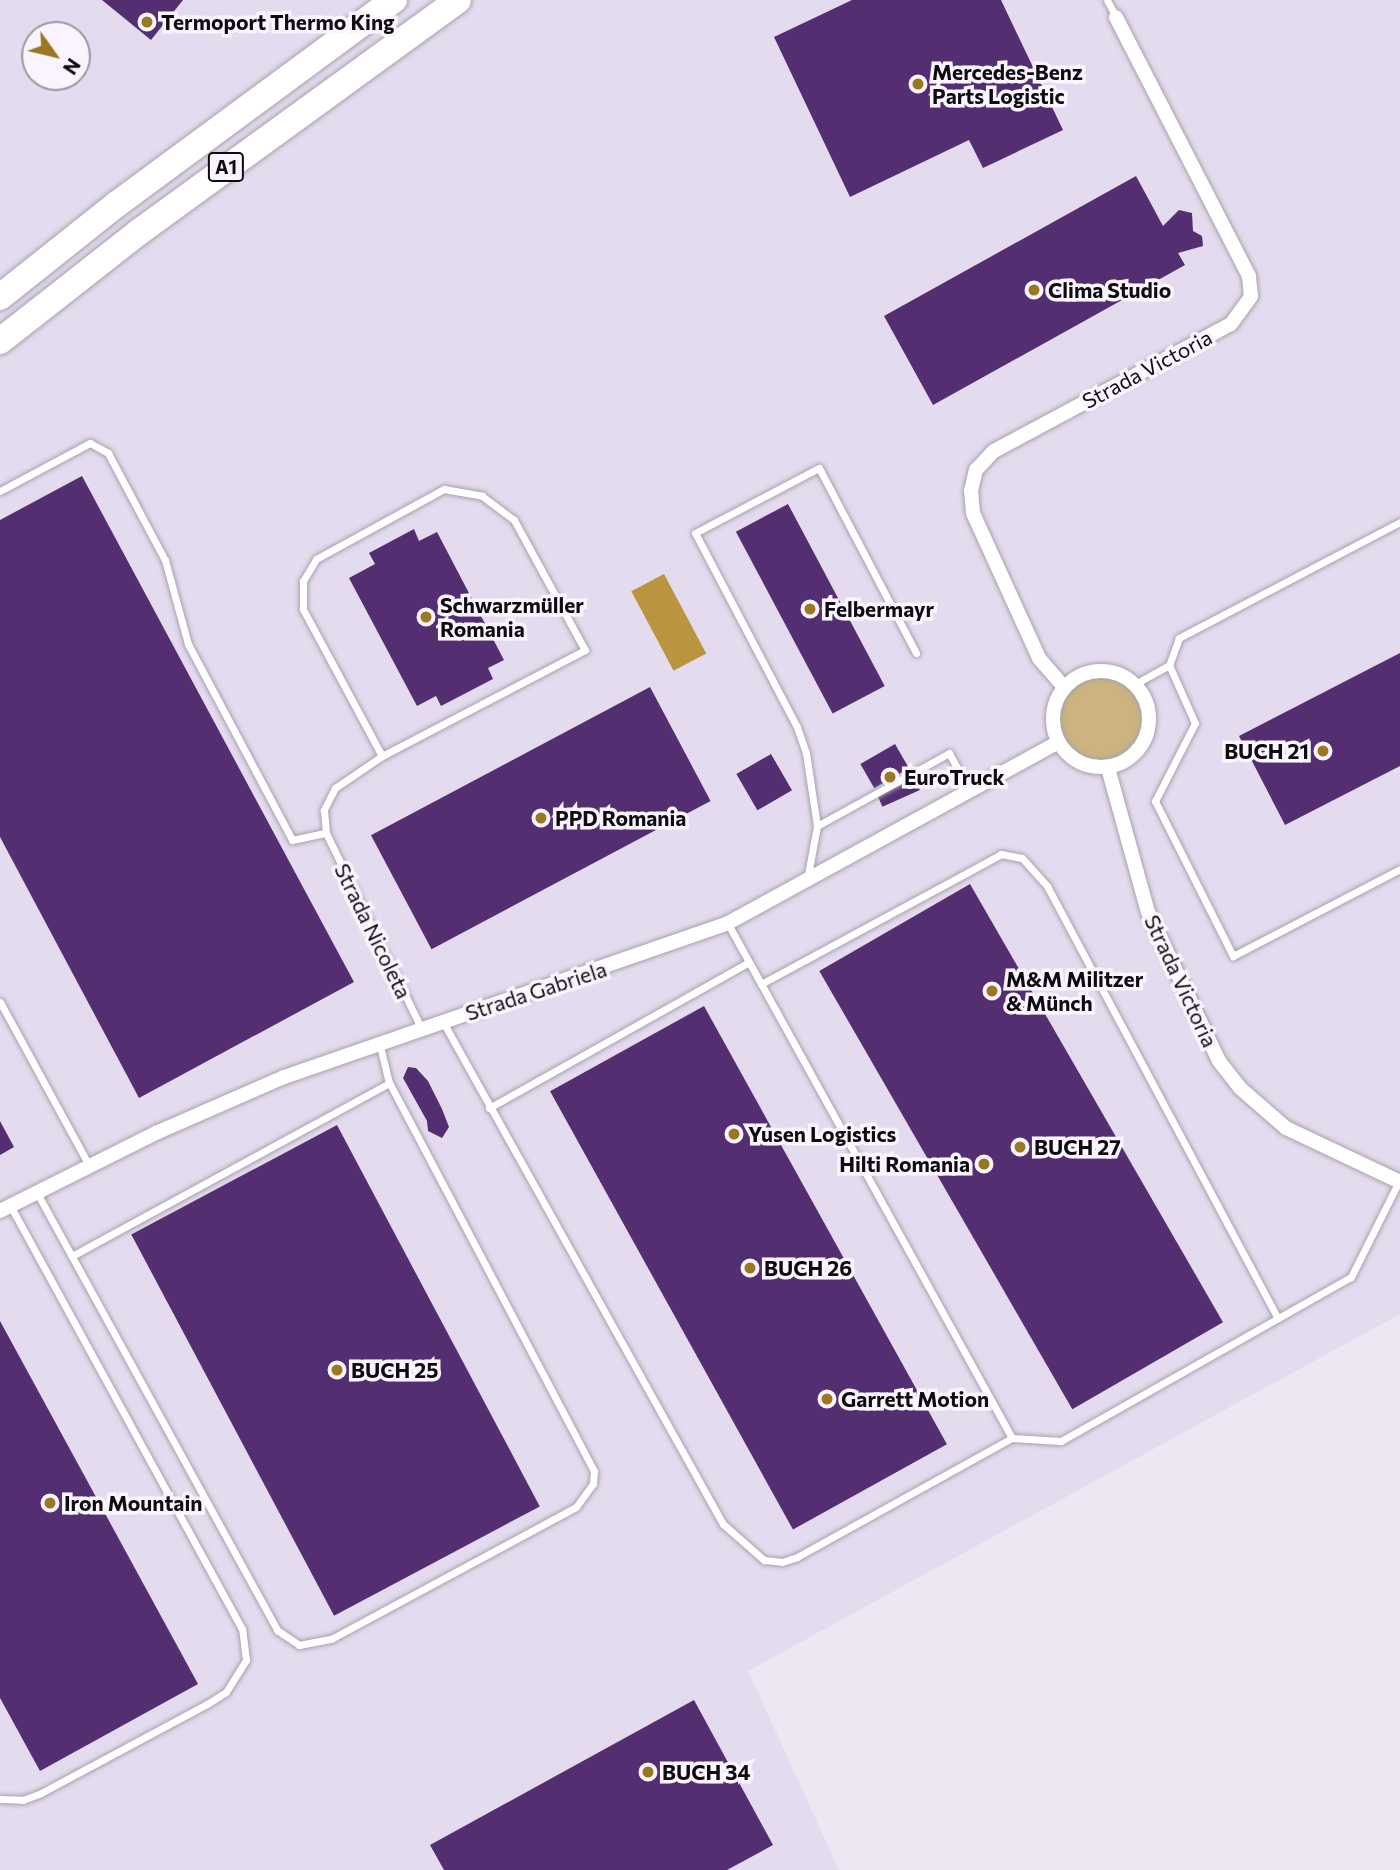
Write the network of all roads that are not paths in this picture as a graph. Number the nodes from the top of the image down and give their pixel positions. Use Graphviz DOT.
graph roads {
  1 [pos="394,0"];
  2 [pos="458,0"];
  3 [pos="1107,0"];
  4 [pos="1116,16"];
  5 [pos="325,48"];
  6 [pos="0,282"];
  7 [pos="0,297"];
  8 [pos="0,341"];
  9 [pos="0,491"];
  10 [pos="1400,522"];
  11 [pos="916,653"];
  12 [pos="1169,665"];
  13 [pos="1135,684"];
  14 [pos="1065,687"];
  15 [pos="1058,742"];
  16 [pos="382,756"];
  17 [pos="1108,768"];
  18 [pos="970,791"];
  19 [pos="817,825"];
  20 [pos="326,833"];
  21 [pos="1400,869"];
  22 [pos="807,880"];
  23 [pos="728,923"];
  24 [pos="749,962"];
  25 [pos="761,984"];
  26 [pos="0,1002"];
  27 [pos="443,1022"];
  28 [pos="421,1028"];
  29 [pos="379,1042"];
  30 [pos="389,1083"];
  31 [pos="489,1108"];
  32 [pos="89,1165"];
  33 [pos="1399,1182"];
  34 [pos="37,1192"];
  35 [pos="5,1208"];
  36 [pos="72,1256"];
  37 [pos="1279,1318"];
  38 [pos="1012,1438"];
  39 [pos="0,1799"];
  1 -- 5 [label="highway, A1"];
  2 -- 8 [label="highway, A1"];
  3 -- 4 [label="lane"];
  4 -- 14 [label="street, Strada Victoria"];
  5 -- 6 [label="highway"];
  5 -- 7 [label="highway, A1"];
  9 -- 20 [label="lane"];
  10 -- 12 [label="lane"];
  11 -- 19 [label="lane"];
  12 -- 13 [label="lane"];
  12 -- 21 [label="lane"];
  13 -- 14 [label="street"];
  13 -- 17 [label="street"];
  14 -- 15 [label="street"];
  15 -- 17 [label="street"];
  15 -- 18 [label="street, Strada Gabriela"];
  16 -- 16 [label="lane"];
  16 -- 20 [label="lane"];
  17 -- 33 [label="street, Strada Victoria"];
  18 -- 19 [label="lane"];
  18 -- 22 [label="street, Strada Gabriela"];
  19 -- 22 [label="lane"];
  20 -- 28 [label="lane, Strada Nicoleta"];
  22 -- 23 [label="street, Strada Gabriela"];
  23 -- 24 [label="lane"];
  23 -- 27 [label="street, Strada Gabriela"];
  24 -- 25 [label="lane"];
  24 -- 31 [label="lane"];
  25 -- 37 [label="lane"];
  25 -- 38 [label="lane"];
  26 -- 32 [label="lane"];
  27 -- 28 [label="street, Strada Gabriela"];
  27 -- 31 [label="lane"];
  28 -- 29 [label="street, Strada Gabriela"];
  29 -- 30 [label="lane"];
  29 -- 32 [label="street, Strada Gabriela"];
  30 -- 36 [label="lane"];
  30 -- 36 [label="lane"];
  31 -- 38 [label="lane"];
  32 -- 34 [label="street, Strada Gabriela"];
  33 -- 37 [label="lane"];
  34 -- 35 [label="street, Strada Gabriela"];
  34 -- 36 [label="lane"];
  35 -- 39 [label="lane"];
  37 -- 38 [label="lane"];
}
